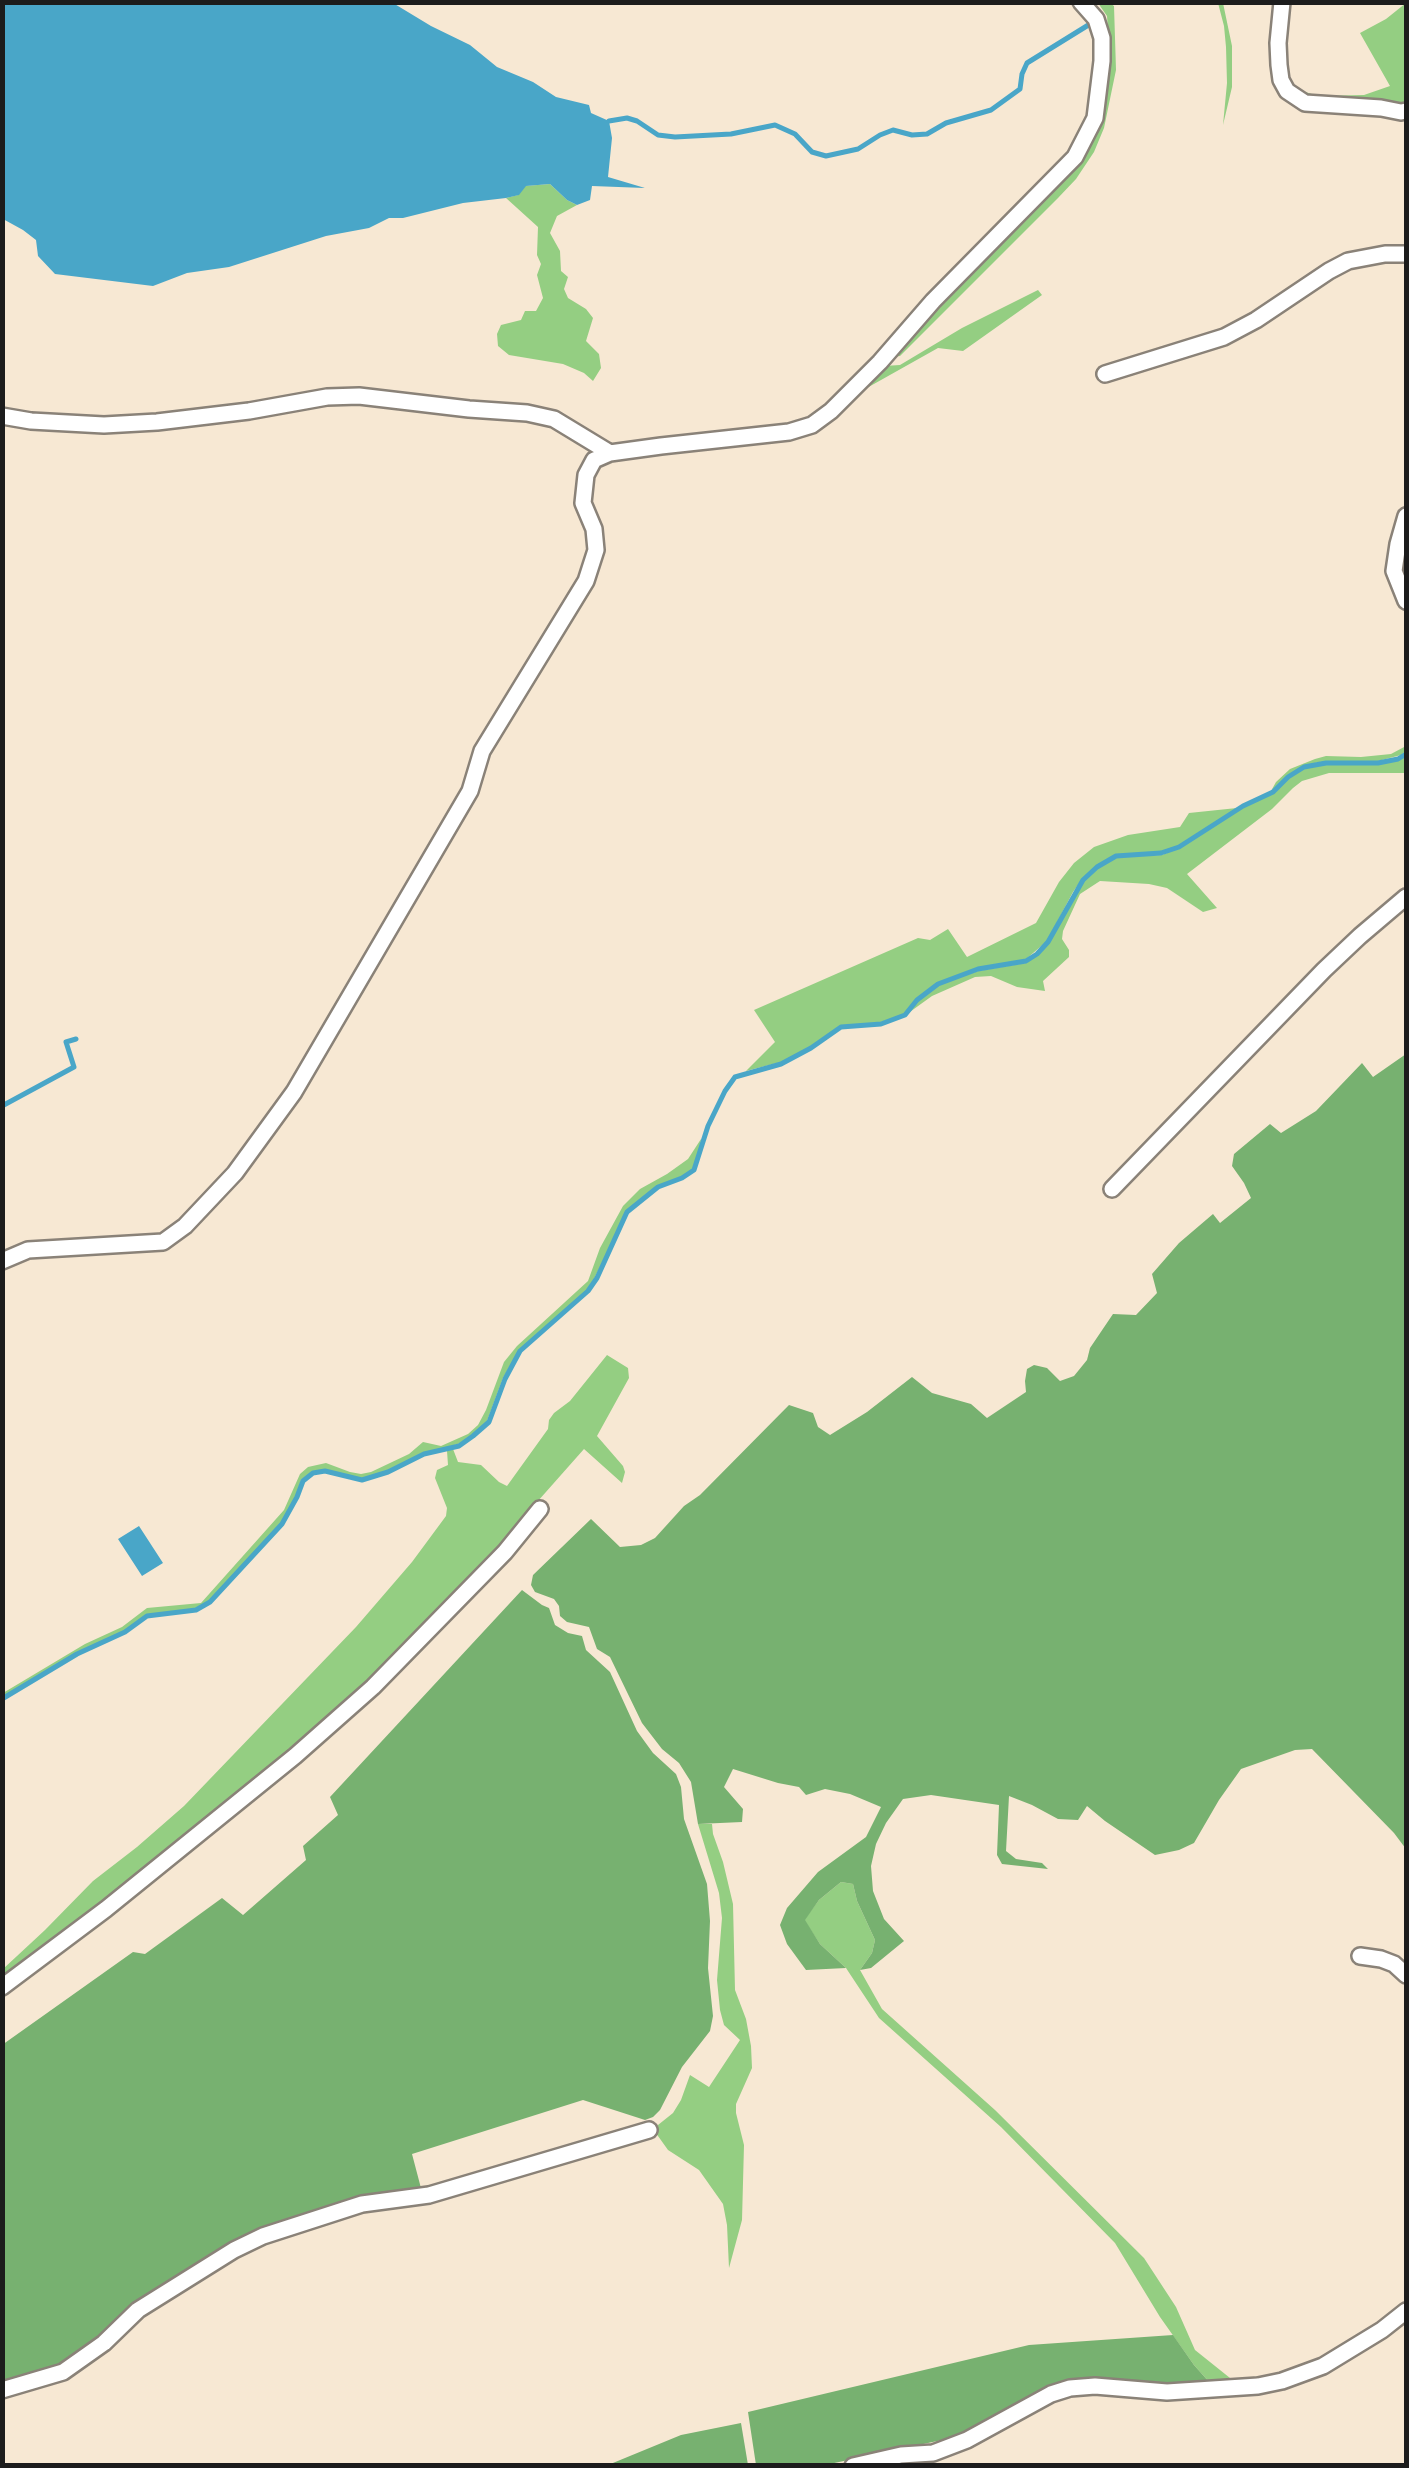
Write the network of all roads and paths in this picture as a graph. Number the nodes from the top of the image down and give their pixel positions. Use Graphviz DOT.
graph roads {
  1 [pos="1082,2"];
  2 [pos="1282,2"];
  3 [pos="1406,111"];
  4 [pos="1406,254"];
  5 [pos="1104,374"];
  6 [pos="2,416"];
  7 [pos="610,453"];
  8 [pos="1406,516"];
  9 [pos="1406,601"];
  10 [pos="1406,897"];
  11 [pos="1112,1189"];
  12 [pos="2,1261"];
  13 [pos="540,1510"];
  14 [pos="1360,1956"];
  15 [pos="1406,1976"];
  16 [pos="2,1987"];
  17 [pos="649,2130"];
  18 [pos="1406,2311"];
  19 [pos="2,2390"];
  20 [pos="933,2459"];
  21 [pos="854,2466"];
  1 -- 7 [label="street"];
  2 -- 3 [label="street"];
  4 -- 5 [label="street"];
  6 -- 7 [label="street"];
  7 -- 12 [label="street"];
  8 -- 9 [label="street"];
  10 -- 11 [label="street"];
  13 -- 16 [label="street"];
  14 -- 15 [label="street"];
  17 -- 19 [label="street"];
  18 -- 20 [label="street"];
  20 -- 21 [label="street"];
}
